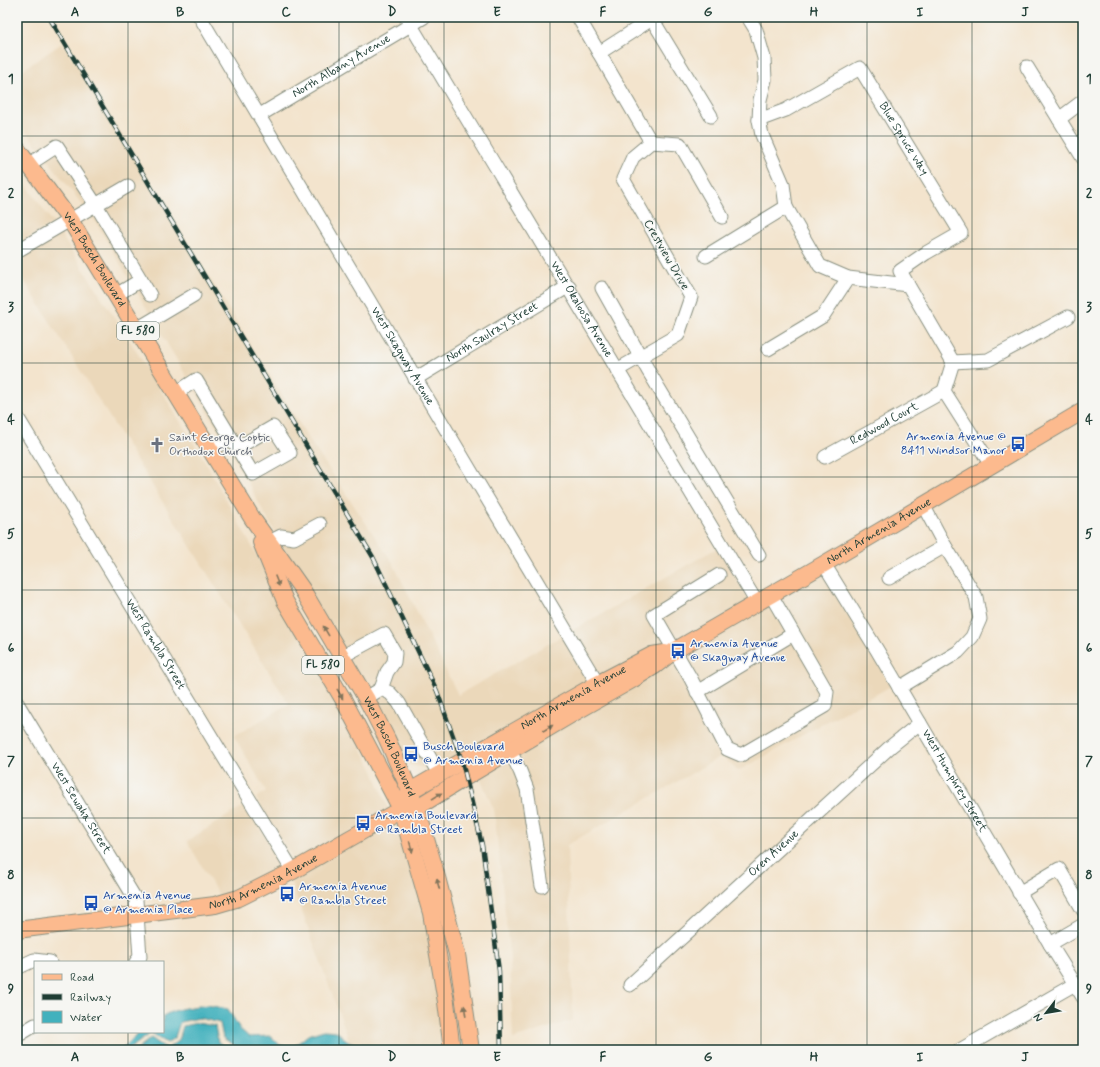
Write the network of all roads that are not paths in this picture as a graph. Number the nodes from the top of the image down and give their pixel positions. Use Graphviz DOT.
graph roads {
  1 [pos="200,17"];
  2 [pos="424,17"];
  3 [pos="578,17"];
  4 [pos="748,17"];
  5 [pos="653,18"];
  6 [pos="408,21"];
  7 [pos="599,53"];
  8 [pos="1027,67"];
  9 [pos="1083,100"];
  10 [pos="260,116"];
  11 [pos="711,116"];
  12 [pos="1060,119"];
  13 [pos="759,120"];
  14 [pos="651,142"];
  15 [pos="17,149"];
  16 [pos="1083,158"];
  17 [pos="28,165"];
  18 [pos="128,186"];
  19 [pos="96,205"];
  20 [pos="786,207"];
  21 [pos="722,217"];
  22 [pos="70,220"];
  23 [pos="17,251"];
  24 [pos="706,256"];
  25 [pos="848,278"];
  26 [pos="141,280"];
  27 [pos="908,285"];
  28 [pos="569,286"];
  29 [pos="602,288"];
  30 [pos="194,294"];
  31 [pos="116,295"];
  32 [pos="150,295"];
  33 [pos="1068,317"];
  34 [pos="136,329"];
  35 [pos="768,349"];
  36 [pos="640,357"];
  37 [pos="953,362"];
  38 [pos="617,370"];
  39 [pos="415,379"];
  40 [pos="944,391"];
  41 [pos="176,393"];
  42 [pos="1083,411"];
  43 [pos="17,417"];
  44 [pos="234,443"];
  45 [pos="210,450"];
  46 [pos="825,457"];
  47 [pos="991,465"];
  48 [pos="923,506"];
  49 [pos="252,518"];
  50 [pos="320,524"];
  51 [pos="269,542"];
  52 [pos="945,546"];
  53 [pos="759,555"];
  54 [pos="824,564"];
  55 [pos="719,575"];
  56 [pos="889,578"];
  57 [pos="764,599"];
  58 [pos="793,634"];
  59 [pos="674,651"];
  60 [pos="342,657"];
  61 [pos="899,688"];
  62 [pos="381,689"];
  63 [pos="601,690"];
  64 [pos="697,692"];
  65 [pos="366,698"];
  66 [pos="17,703"];
  67 [pos="920,724"];
  68 [pos="510,751"];
  69 [pos="439,774"];
  70 [pos="410,791"];
  71 [pos="409,809"];
  72 [pos="293,871"];
  73 [pos="542,886"];
  74 [pos="1020,893"];
  75 [pos="1083,910"];
  76 [pos="137,915"];
  77 [pos="1083,925"];
  78 [pos="17,930"];
  79 [pos="1050,944"];
  80 [pos="42,961"];
  81 [pos="137,961"];
  82 [pos="17,968"];
  83 [pos="1075,984"];
  84 [pos="630,985"];
  85 [pos="1083,997"];
  86 [pos="34,1027"];
  87 [pos="17,1036"];
  88 [pos="452,1050"];
  89 [pos="471,1050"];
  90 [pos="960,1050"];
  1 -- 10 [label="street, West Skagway Avenue"];
  2 -- 6 [label="street, North Albany Avenue"];
  3 -- 7 [label="street"];
  4 -- 13 [label="street"];
  5 -- 7 [label="street"];
  5 -- 11 [label="street"];
  6 -- 10 [label="street, North Albany Avenue"];
  6 -- 28 [label="street, West Okaloosa Avenue"];
  7 -- 14 [label="street"];
  8 -- 12 [label="street"];
  9 -- 12 [label="street"];
  10 -- 39 [label="street, West Skagway Avenue"];
  12 -- 16 [label="street"];
  13 -- 20 [label="street"];
  13 -- 27 [label="street, Blue Spruce Way"];
  14 -- 21 [label="street"];
  14 -- 36 [label="street, Crestview Drive"];
  15 -- 17 [label="main road, West Busch Boulevard / FL 580"];
  17 -- 19 [label="street"];
  17 -- 22 [label="main road, West Busch Boulevard / FL 580"];
  18 -- 19 [label="street"];
  19 -- 22 [label="street"];
  19 -- 26 [label="street"];
  20 -- 24 [label="street"];
  20 -- 25 [label="street"];
  22 -- 23 [label="street"];
  22 -- 31 [label="main road, West Busch Boulevard / FL 580"];
  25 -- 27 [label="street"];
  25 -- 35 [label="street"];
  26 -- 31 [label="street"];
  26 -- 32 [label="street"];
  27 -- 37 [label="street"];
  28 -- 38 [label="street, West Okaloosa Avenue"];
  28 -- 39 [label="street, North Saulray Street"];
  29 -- 36 [label="street"];
  30 -- 34 [label="street"];
  31 -- 34 [label="main road, West Busch Boulevard / FL 580"];
  33 -- 37 [label="street"];
  34 -- 41 [label="main road, West Busch Boulevard / FL 580"];
  36 -- 38 [label="street, Crestview Drive"];
  36 -- 53 [label="street"];
  37 -- 40 [label="street"];
  38 -- 57 [label="street, West Okaloosa Avenue"];
  39 -- 63 [label="street, West Skagway Avenue"];
  40 -- 46 [label="street, Redwood Court"];
  40 -- 47 [label="street"];
  41 -- 44 [label="street"];
  41 -- 45 [label="main road, West Busch Boulevard / FL 580"];
  42 -- 47 [label="main road, North Armenia Avenue"];
  43 -- 72 [label="street, West Rambla Street"];
  44 -- 44 [label="street"];
  44 -- 45 [label="street"];
  45 -- 49 [label="main road, West Busch Boulevard / FL 580"];
  47 -- 48 [label="main road, North Armenia Avenue"];
  48 -- 52 [label="street"];
  48 -- 54 [label="main road, North Armenia Avenue"];
  49 -- 51 [label="main road, West Busch Boulevard / FL 580"];
  49 -- 71 [label="main road, West Busch Boulevard / FL 580, one-way"];
  50 -- 51 [label="street"];
  60 -- 51 [label="main road, West Busch Boulevard / FL 580, one-way"];
  52 -- 56 [label="street"];
  52 -- 61 [label="street"];
  54 -- 57 [label="main road, North Armenia Avenue"];
  54 -- 61 [label="street, West Humphrey Street"];
  55 -- 59 [label="street"];
  57 -- 58 [label="street, West Okaloosa Avenue"];
  57 -- 59 [label="main road, North Armenia Avenue"];
  58 -- 64 [label="street"];
  58 -- 64 [label="street, West Okaloosa Avenue"];
  59 -- 63 [label="main road, North Armenia Avenue"];
  59 -- 64 [label="street"];
  60 -- 62 [label="street"];
  60 -- 65 [label="main road, West Busch Boulevard / FL 580"];
  61 -- 67 [label="street, West Humphrey Street"];
  62 -- 65 [label="street"];
  62 -- 69 [label="street"];
  68 -- 63 [label="main road, North Armenia Avenue, one-way"];
  63 -- 69 [label="main road, North Armenia Avenue"];
  65 -- 70 [label="main road, West Busch Boulevard / FL 580"];
  66 -- 76 [label="street, West Sewaha Street"];
  67 -- 74 [label="street, West Humphrey Street"];
  67 -- 84 [label="street, Oren Avenue"];
  71 -- 68 [label="main road, North Armenia Avenue, one-way"];
  68 -- 73 [label="street"];
  69 -- 70 [label="main road, North Armenia Avenue"];
  70 -- 71 [label="main road"];
  71 -- 72 [label="main road, North Armenia Avenue"];
  71 -- 88 [label="main road, West Busch Boulevard / FL 580, one-way"];
  89 -- 71 [label="main road, West Busch Boulevard, one-way"];
  72 -- 76 [label="main road, North Armenia Avenue"];
  74 -- 75 [label="street"];
  74 -- 79 [label="street, West Humphrey Street"];
  76 -- 78 [label="main road, North Armenia Avenue"];
  76 -- 81 [label="street, West Sewaha Street"];
  77 -- 79 [label="street"];
  79 -- 83 [label="street, West Humphrey Street"];
  80 -- 82 [label="street"];
  83 -- 85 [label="street, West Humphrey Street"];
  83 -- 90 [label="street"];
  86 -- 87 [label="street"];
}
